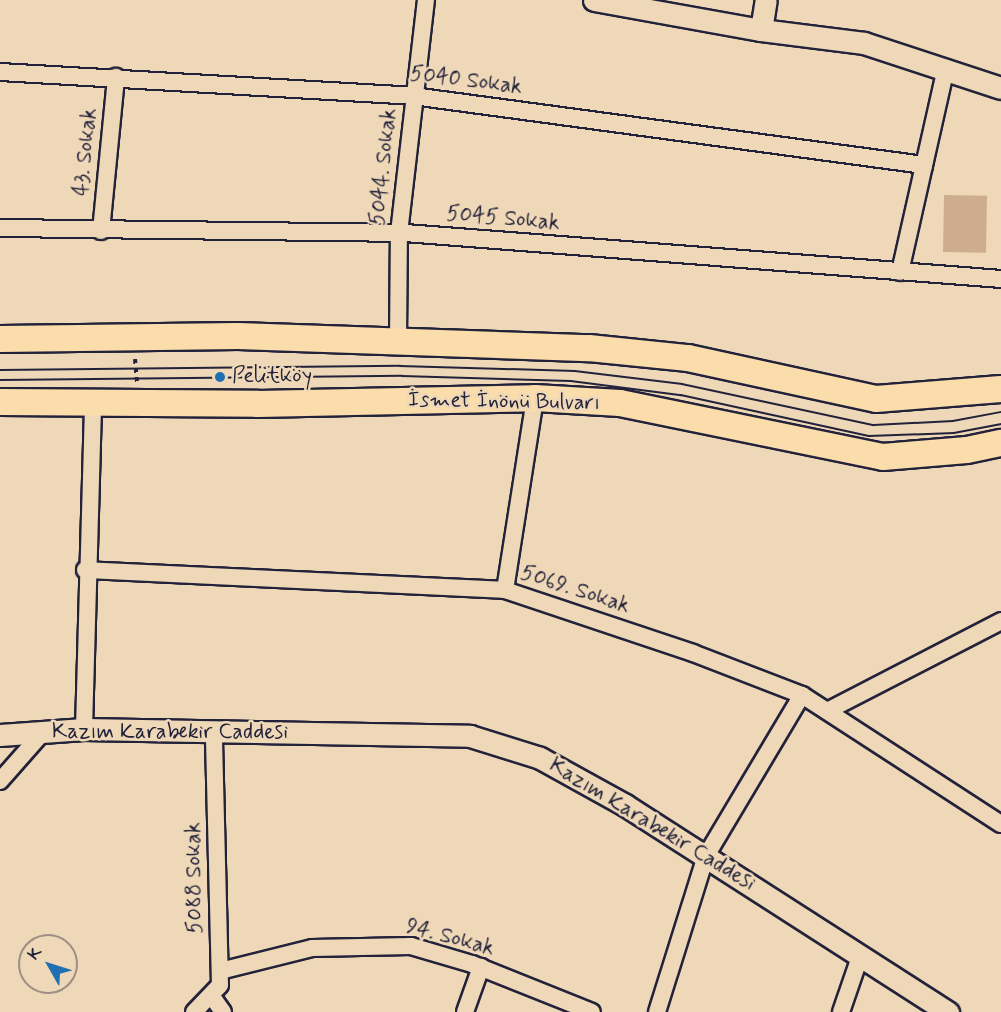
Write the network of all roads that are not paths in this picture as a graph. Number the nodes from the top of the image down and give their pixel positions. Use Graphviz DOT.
graph roads {
  1 [pos="426,0"];
  2 [pos="594,0"];
  3 [pos="765,0"];
  4 [pos="761,30"];
  5 [pos="946,68"];
  6 [pos="0,72"];
  7 [pos="116,77"];
  8 [pos="1001,88"];
  9 [pos="414,96"];
  10 [pos="924,165"];
  11 [pos="0,228"];
  12 [pos="101,231"];
  13 [pos="399,233"];
  14 [pos="900,272"];
  15 [pos="1001,279"];
  16 [pos="0,339"];
  17 [pos="398,340"];
  18 [pos="1001,389"];
  19 [pos="535,398"];
  20 [pos="0,402"];
  21 [pos="93,404"];
  22 [pos="1001,443"];
  23 [pos="86,570"];
  24 [pos="505,590"];
  25 [pos="1001,621"];
  26 [pos="802,695"];
  27 [pos="827,711"];
  28 [pos="84,729"];
  29 [pos="43,732"];
  30 [pos="214,732"];
  31 [pos="0,735"];
  32 [pos="0,781"];
  33 [pos="1001,824"];
  34 [pos="706,856"];
  35 [pos="861,954"];
  36 [pos="481,967"];
  37 [pos="220,971"];
  38 [pos="211,995"];
  39 [pos="194,1012"];
  40 [pos="222,1012"];
  41 [pos="465,1012"];
  42 [pos="591,1012"];
  43 [pos="657,1012"];
  44 [pos="841,1012"];
  45 [pos="948,1012"];
  1 -- 9 [label="street, 5044. Sokak"];
  2 -- 4 [label="street"];
  3 -- 4 [label="street"];
  4 -- 5 [label="street"];
  5 -- 8 [label="street"];
  5 -- 10 [label="street"];
  6 -- 7 [label="street, 5040 Sokak"];
  7 -- 9 [label="street, 5040 Sokak"];
  7 -- 12 [label="street, 43. Sokak"];
  9 -- 10 [label="street, 5040 Sokak"];
  9 -- 13 [label="street, 5044. Sokak"];
  10 -- 14 [label="street"];
  11 -- 12 [label="street, 5045 Sokak"];
  12 -- 13 [label="street, 5045 Sokak"];
  13 -- 14 [label="street, 5045 Sokak"];
  13 -- 17 [label="street, 5044. Sokak"];
  14 -- 15 [label="street, 5045 Sokak"];
  16 -- 17 [label="main road"];
  17 -- 18 [label="main road"];
  19 -- 21 [label="main road, İsmet İnönü Bulvarı"];
  19 -- 22 [label="main road, İsmet İnönü Bulvarı"];
  19 -- 24 [label="street"];
  20 -- 21 [label="main road, İsmet İnönü Bulvarı"];
  21 -- 23 [label="street"];
  23 -- 24 [label="street, 5069. Sokak"];
  23 -- 28 [label="street"];
  24 -- 26 [label="street, 5069. Sokak"];
  25 -- 27 [label="street"];
  26 -- 27 [label="street, 5069. Sokak"];
  26 -- 34 [label="street"];
  27 -- 33 [label="street, 5069. Sokak"];
  28 -- 29 [label="street, Kazım Karabekir Caddesi"];
  28 -- 30 [label="street, Kazım Karabekir Caddesi"];
  29 -- 31 [label="street, Kazım Karabekir Caddesi"];
  29 -- 32 [label="street"];
  30 -- 34 [label="street, Kazım Karabekir Caddesi"];
  30 -- 37 [label="street, 5088 Sokak"];
  34 -- 35 [label="street, Kazım Karabekir Caddesi"];
  34 -- 43 [label="street"];
  35 -- 44 [label="street"];
  35 -- 45 [label="street, Kazım Karabekir Caddesi"];
  36 -- 37 [label="street, 94. Sokak"];
  36 -- 41 [label="street"];
  36 -- 42 [label="street, 94. Sokak"];
  37 -- 38 [label="street, 5088 Sokak"];
  38 -- 39 [label="street, 5088 Sokak"];
  38 -- 40 [label="street"];
}
